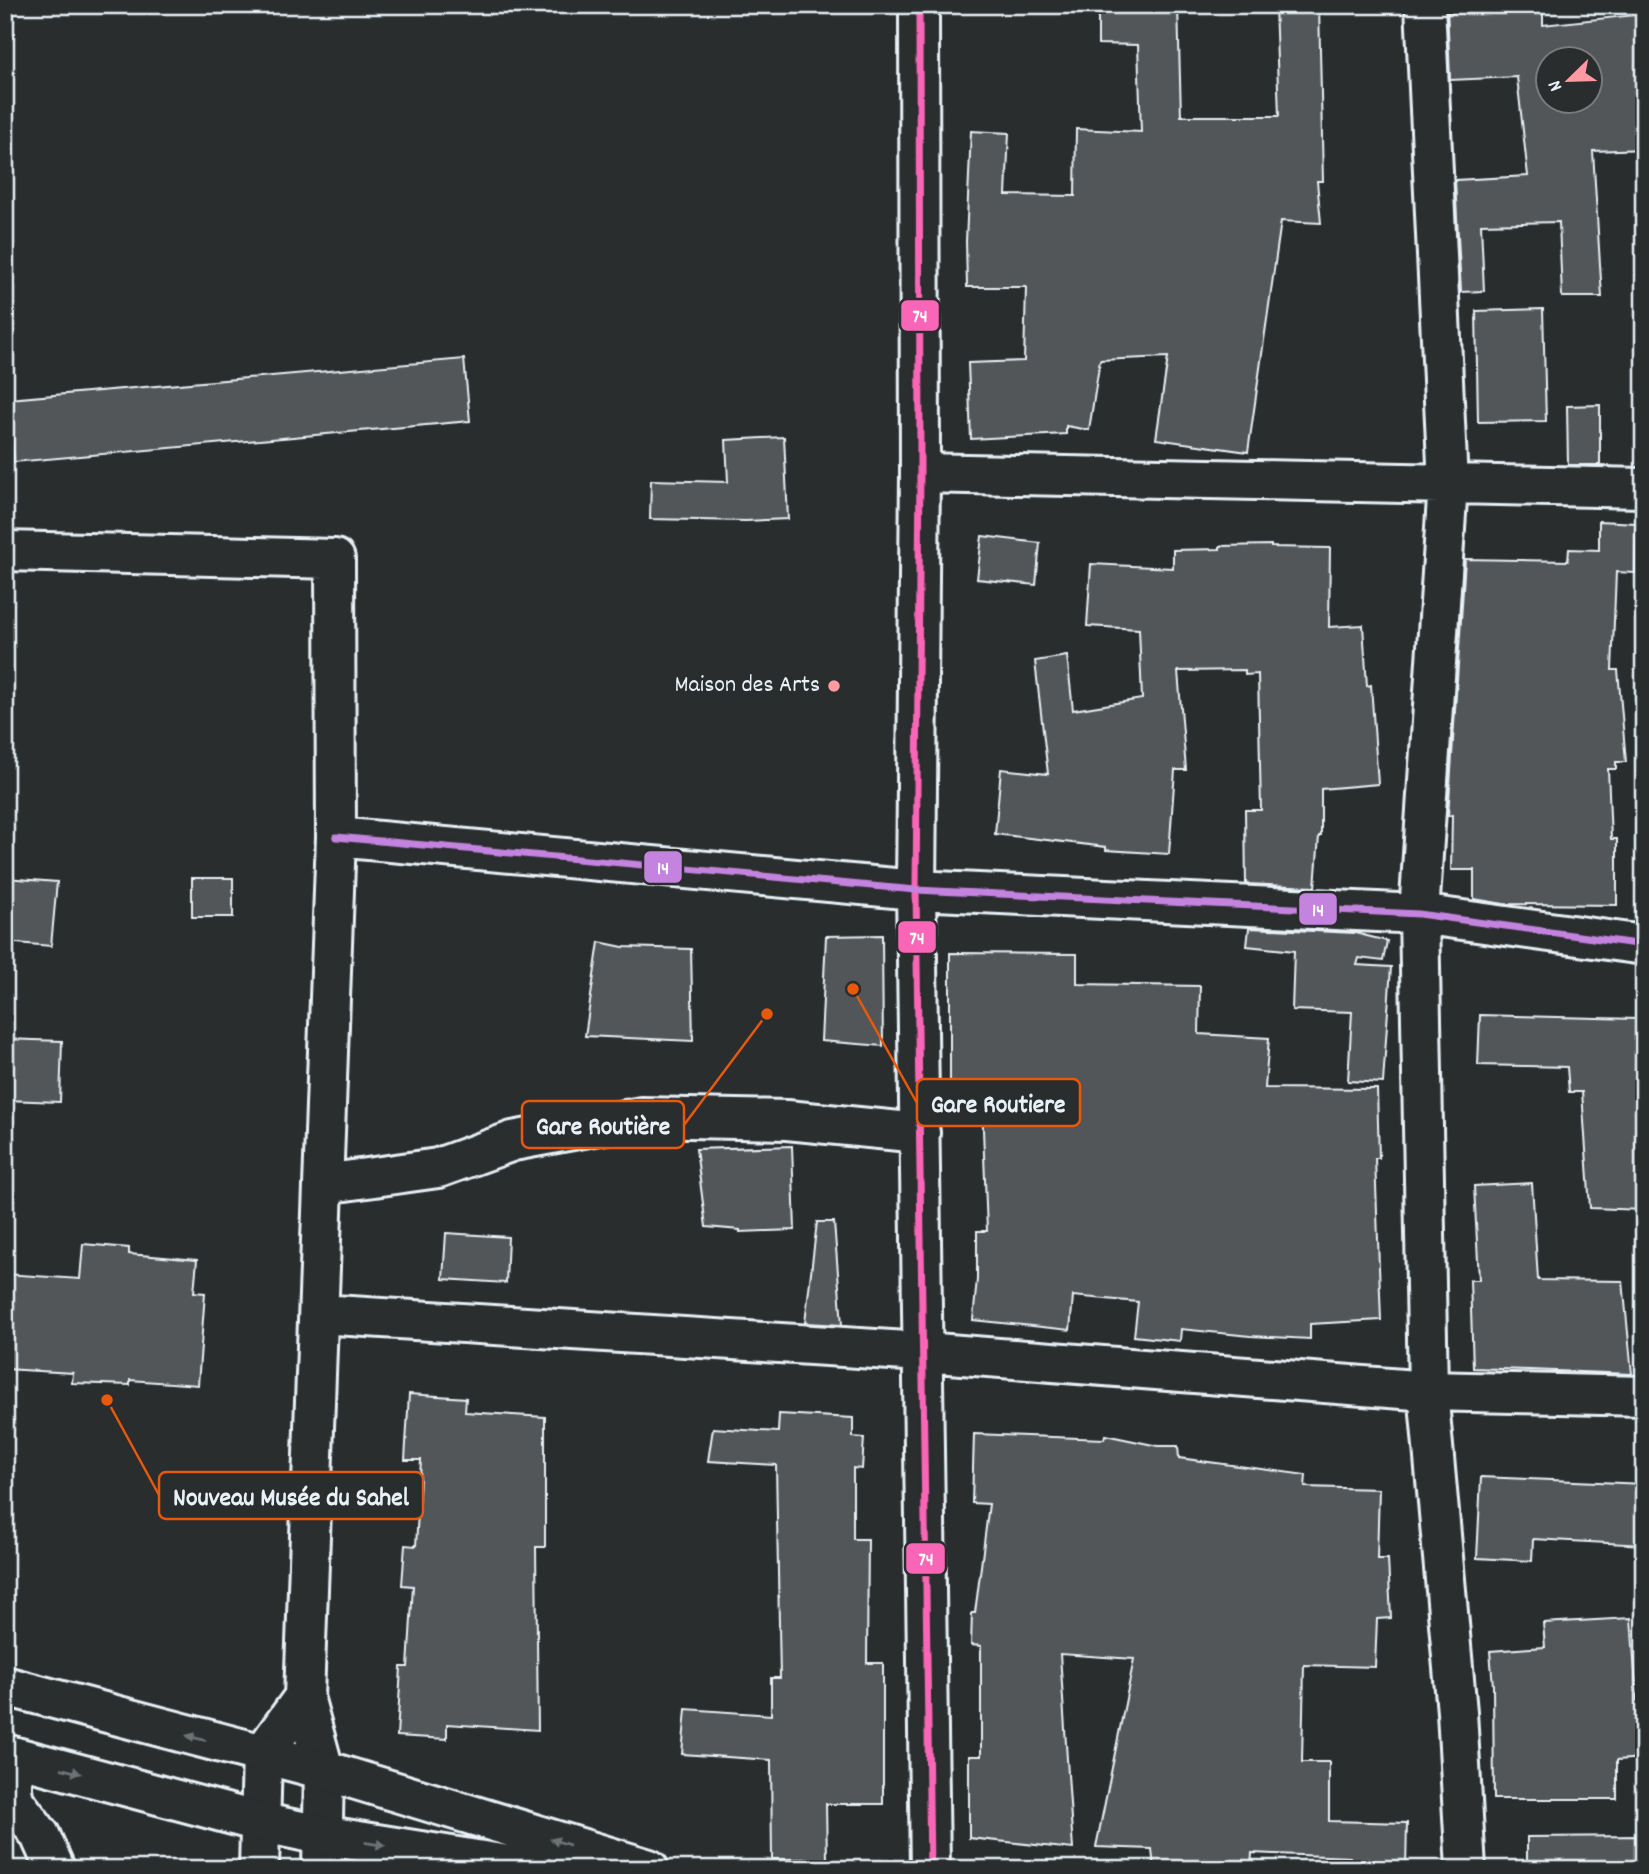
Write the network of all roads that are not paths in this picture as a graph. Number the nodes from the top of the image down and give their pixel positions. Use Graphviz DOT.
graph roads {
  1 [pos="919,5"];
  2 [pos="1425,5"];
  3 [pos="920,473"];
  4 [pos="1448,484"];
  5 [pos="1644,488"];
  6 [pos="5,551"];
  7 [pos="336,837"];
  8 [pos="916,890"];
  9 [pos="1419,914"];
  10 [pos="1644,945"];
  11 [pos="920,1133"];
  12 [pos="324,1184"];
  13 [pos="319,1314"];
  14 [pos="923,1352"];
  15 [pos="1428,1391"];
  16 [pos="1644,1396"];
  17 [pos="5,1686"];
  18 [pos="304,1697"];
  19 [pos="9,1755"];
  20 [pos="262,1755"];
  21 [pos="324,1770"];
  22 [pos="259,1822"];
  23 [pos="321,1852"];
  24 [pos="55,1869"];
  25 [pos="259,1869"];
  26 [pos="532,1869"];
  27 [pos="649,1869"];
  28 [pos="930,1869"];
  29 [pos="1466,1869"];
  1 -- 3 [label="street"];
  2 -- 4 [label="street"];
  3 -- 4 [label="street"];
  3 -- 8 [label="street"];
  4 -- 5 [label="street"];
  4 -- 9 [label="street"];
  6 -- 7 [label="street"];
  7 -- 8 [label="street"];
  7 -- 12 [label="street"];
  8 -- 9 [label="street"];
  8 -- 11 [label="street"];
  9 -- 10 [label="street"];
  9 -- 15 [label="street"];
  11 -- 12 [label="street"];
  11 -- 14 [label="street"];
  12 -- 13 [label="street"];
  13 -- 14 [label="street"];
  13 -- 18 [label="street"];
  14 -- 15 [label="street"];
  14 -- 28 [label="street"];
  15 -- 16 [label="street"];
  15 -- 29 [label="street"];
  20 -- 17 [label="street, one-way"];
  18 -- 20 [label="street"];
  18 -- 21 [label="street"];
  19 -- 22 [label="street, one-way"];
  19 -- 24 [label="street"];
  20 -- 21 [label="street"];
  20 -- 22 [label="street"];
  21 -- 23 [label="street"];
  27 -- 21 [label="street, one-way"];
  22 -- 23 [label="street"];
  22 -- 25 [label="street"];
  23 -- 26 [label="street, one-way"];
}
